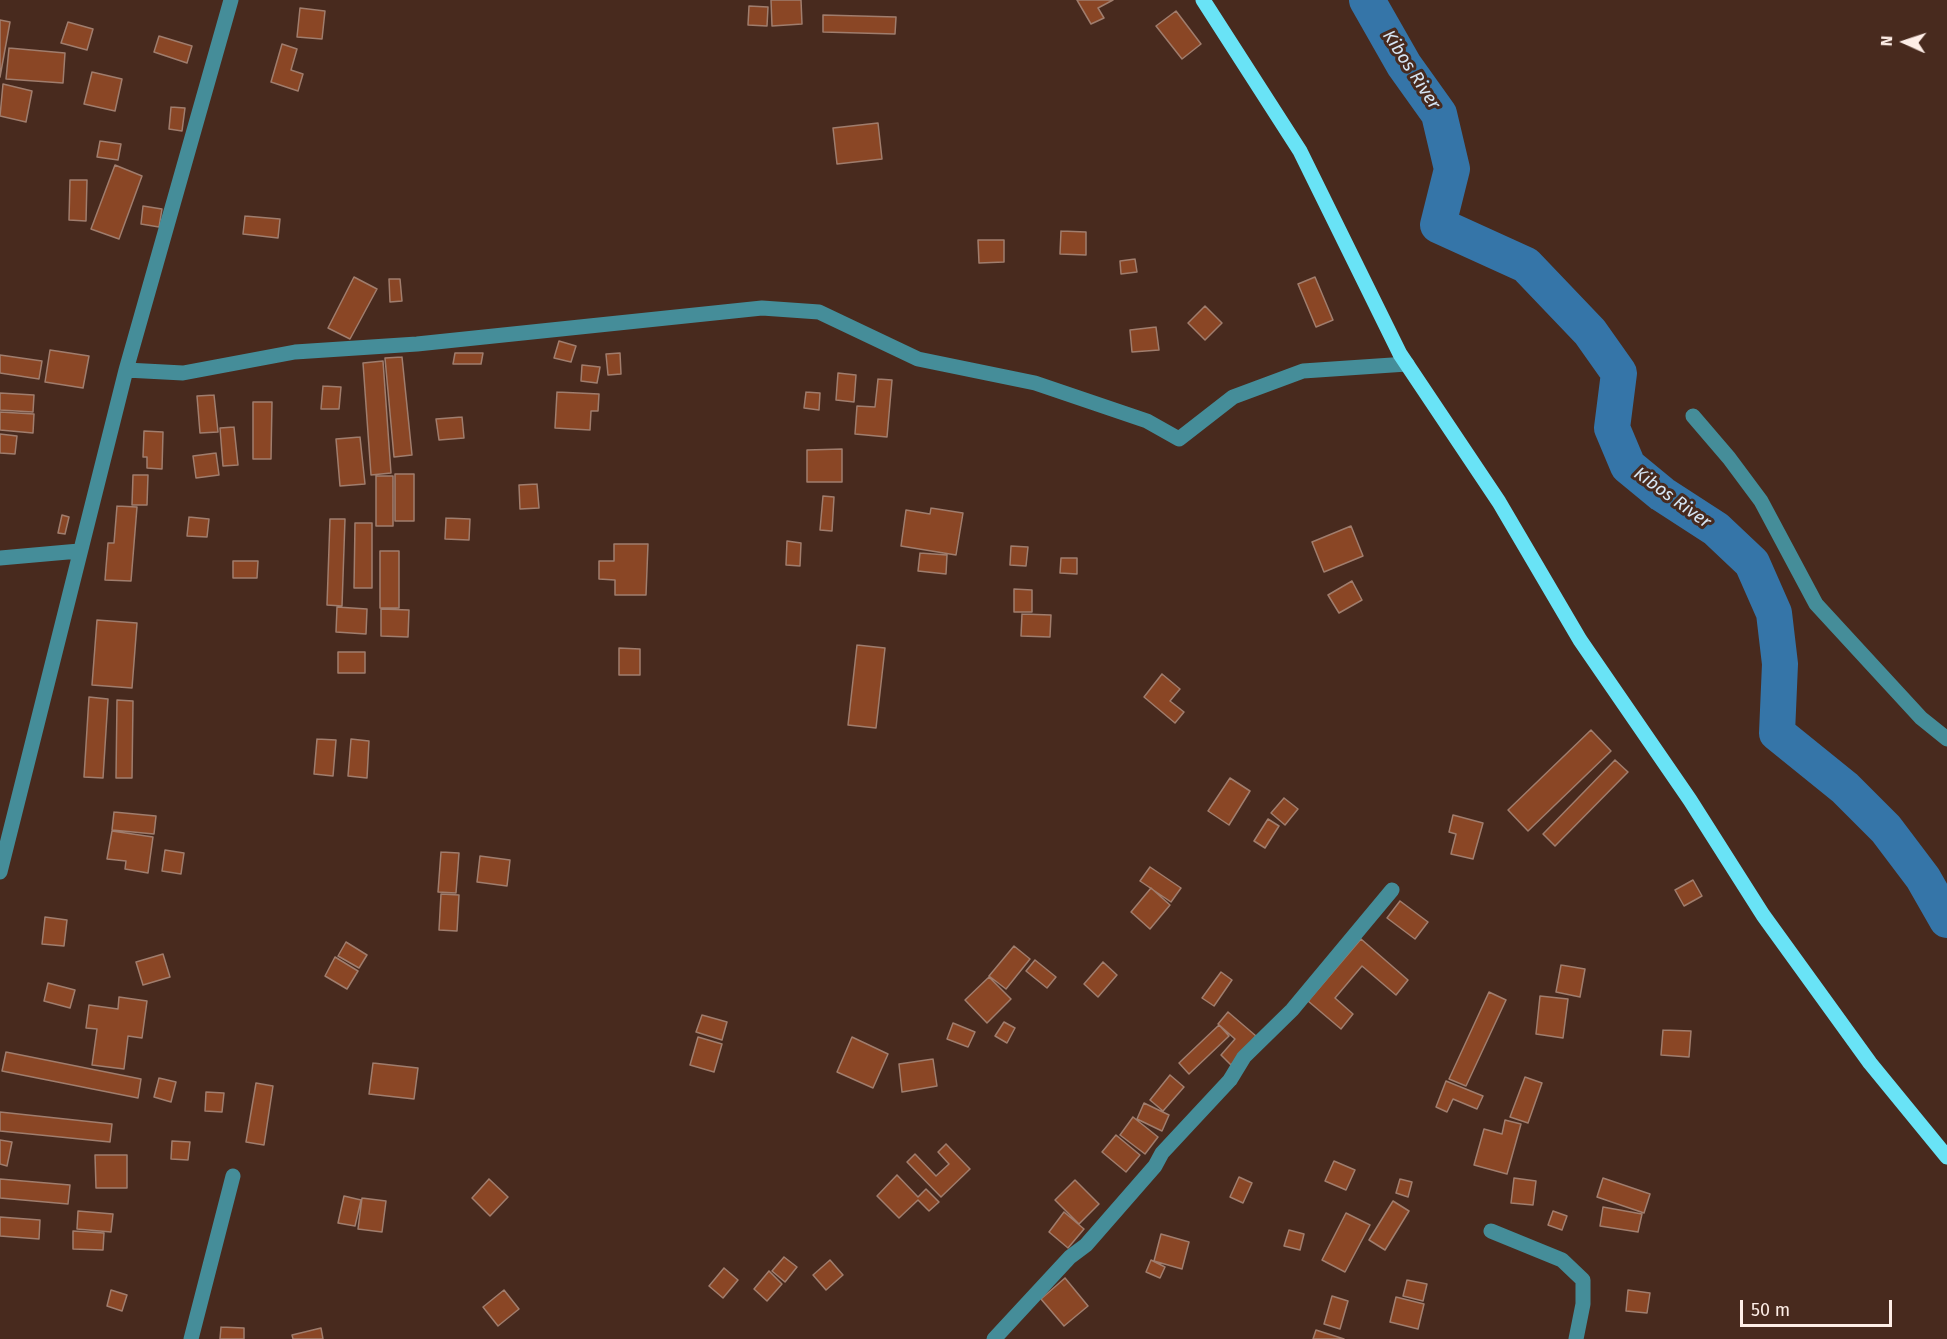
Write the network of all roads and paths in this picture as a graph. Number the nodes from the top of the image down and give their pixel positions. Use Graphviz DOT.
graph roads {
  1 [pos="231,0"];
  2 [pos="1203,0"];
  3 [pos="1407,364"];
  4 [pos="126,370"];
  5 [pos="1693,416"];
  6 [pos="79,551"];
  7 [pos="0,558"];
  8 [pos="1947,739"];
  9 [pos="0,872"];
  10 [pos="1392,890"];
  11 [pos="1947,1156"];
  12 [pos="233,1176"];
  13 [pos="1491,1231"];
  14 [pos="191,1339"];
  15 [pos="994,1339"];
  16 [pos="1576,1339"];
  1 -- 4 [label="street"];
  2 -- 3 [label="main road"];
  3 -- 4 [label="street"];
  3 -- 11 [label="main road"];
  4 -- 6 [label="street"];
  5 -- 8 [label="street"];
  6 -- 7 [label="street"];
  6 -- 9 [label="street"];
  10 -- 15 [label="street"];
  12 -- 14 [label="street"];
  13 -- 16 [label="street"];
}
